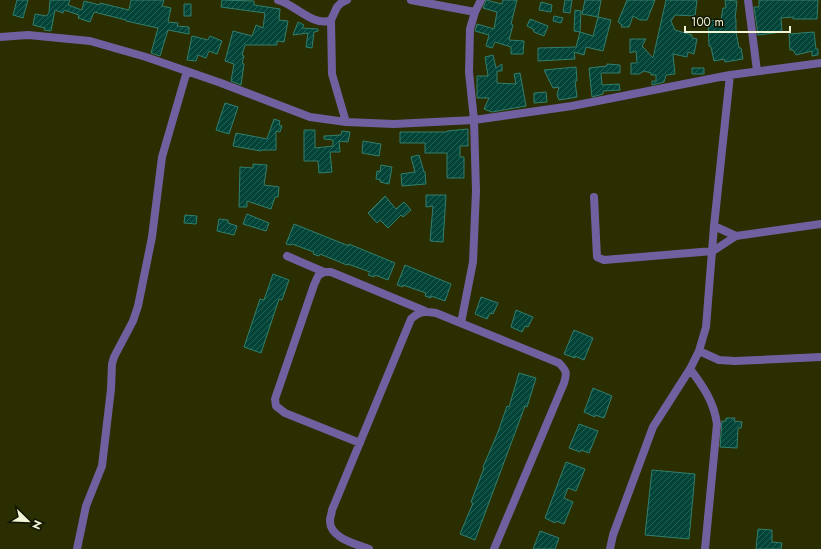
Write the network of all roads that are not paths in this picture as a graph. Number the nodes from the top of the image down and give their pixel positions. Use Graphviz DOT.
graph roads {
  1 [pos="278,0"];
  2 [pos="347,0"];
  3 [pos="411,0"];
  4 [pos="481,0"];
  5 [pos="748,0"];
  6 [pos="475,12"];
  7 [pos="331,20"];
  8 [pos="0,37"];
  9 [pos="821,63"];
  10 [pos="187,71"];
  11 [pos="757,71"];
  12 [pos="730,75"];
  13 [pos="474,120"];
  14 [pos="346,122"];
  15 [pos="594,197"];
  16 [pos="821,223"];
  17 [pos="714,226"];
  18 [pos="736,236"];
  19 [pos="713,251"];
  20 [pos="287,256"];
  21 [pos="324,272"];
  22 [pos="425,312"];
  23 [pos="461,323"];
  24 [pos="699,352"];
  25 [pos="821,357"];
  26 [pos="690,369"];
  27 [pos="360,443"];
  28 [pos="77,549"];
  29 [pos="367,549"];
  30 [pos="494,549"];
  31 [pos="610,549"];
  32 [pos="705,549"];
  1 -- 7 [label="street"];
  2 -- 7 [label="street"];
  3 -- 6 [label="street"];
  4 -- 6 [label="street"];
  5 -- 11 [label="street"];
  6 -- 13 [label="street"];
  7 -- 14 [label="street"];
  8 -- 10 [label="street"];
  9 -- 11 [label="street"];
  10 -- 14 [label="street"];
  10 -- 28 [label="street"];
  11 -- 12 [label="street"];
  12 -- 13 [label="street"];
  12 -- 17 [label="street"];
  13 -- 14 [label="street"];
  13 -- 23 [label="street"];
  15 -- 19 [label="street"];
  16 -- 18 [label="street"];
  17 -- 18 [label="street"];
  17 -- 19 [label="street"];
  18 -- 19 [label="street"];
  19 -- 24 [label="street"];
  20 -- 21 [label="street"];
  21 -- 22 [label="street"];
  21 -- 27 [label="street"];
  22 -- 23 [label="street"];
  22 -- 27 [label="street"];
  23 -- 30 [label="street"];
  24 -- 25 [label="street"];
  24 -- 26 [label="street"];
  26 -- 31 [label="street"];
  26 -- 32 [label="street"];
  27 -- 29 [label="street"];
}
